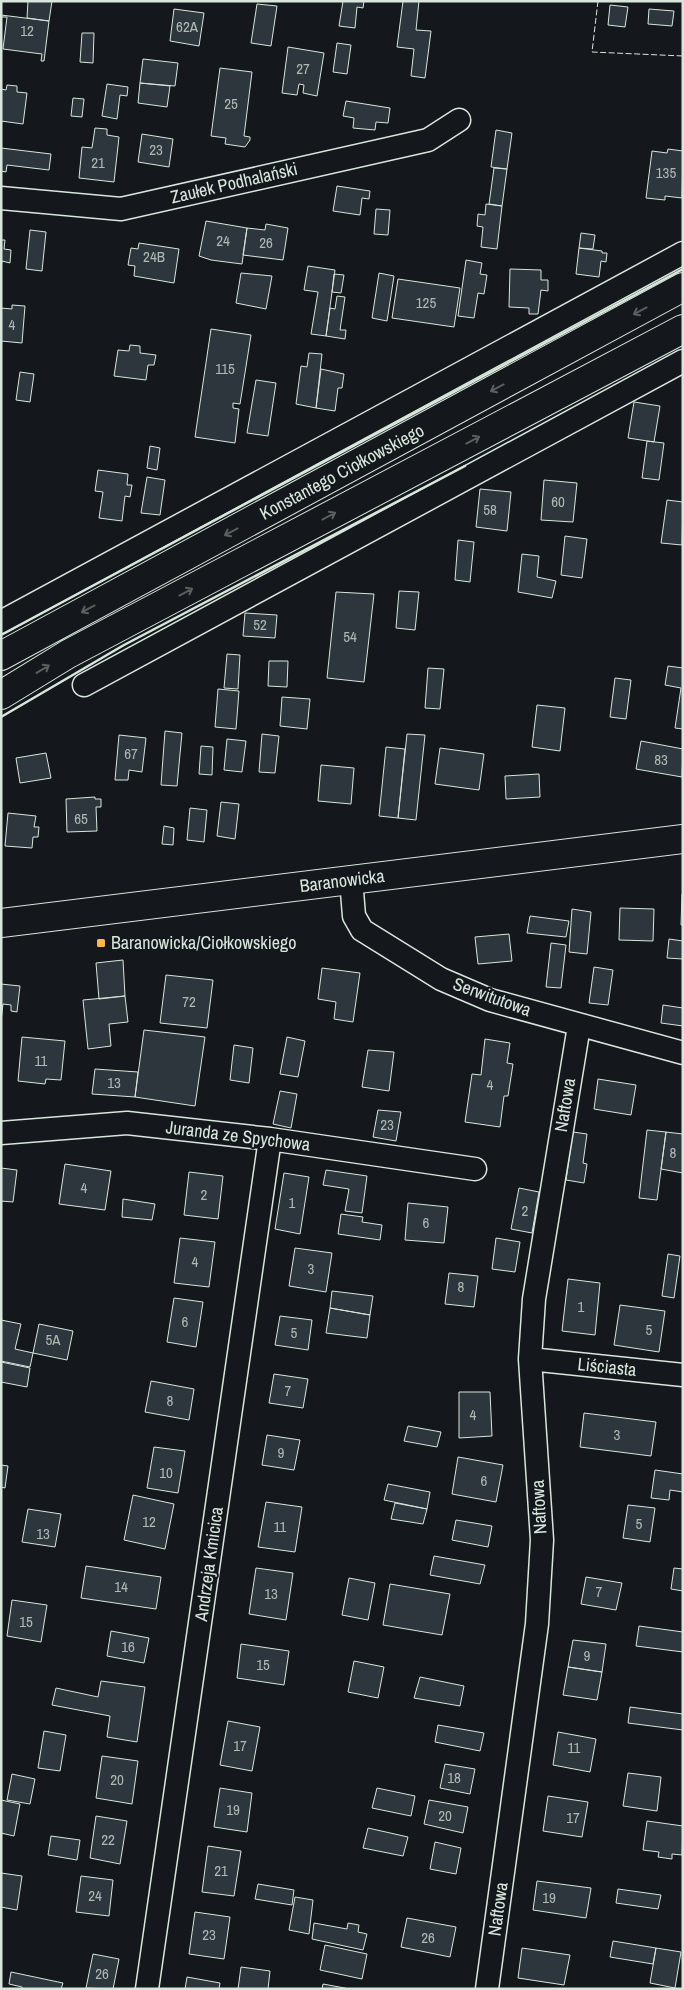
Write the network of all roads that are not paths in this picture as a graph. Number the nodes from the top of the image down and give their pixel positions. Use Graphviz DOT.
graph roads {
  1 [pos="459,120"];
  2 [pos="1,198"];
  3 [pos="683,253"];
  4 [pos="683,287"];
  5 [pos="683,329"];
  6 [pos="683,361"];
  7 [pos="1,622"];
  8 [pos="1,656"];
  9 [pos="84,685"];
  10 [pos="1,695"];
  11 [pos="683,839"];
  12 [pos="351,880"];
  13 [pos="1,923"];
  14 [pos="579,1026"];
  15 [pos="683,1053"];
  16 [pos="1,1133"];
  17 [pos="270,1139"];
  18 [pos="474,1169"];
  19 [pos="530,1359"];
  20 [pos="683,1375"];
  21 [pos="148,1989"];
  22 [pos="487,1989"];
  1 -- 2 [label="street, Zaułek Podhalański"];
  3 -- 7 [label="street"];
  4 -- 8 [label="main road, Konstantego Ciołkowskiego, one-way"];
  10 -- 5 [label="main road, Konstantego Ciołkowskiego, one-way"];
  6 -- 9 [label="street"];
  11 -- 12 [label="main road, Baranowicka"];
  12 -- 13 [label="main road, Baranowicka"];
  12 -- 14 [label="street, Serwitutowa"];
  14 -- 15 [label="street, Serwitutowa"];
  14 -- 19 [label="street, Naftowa"];
  16 -- 17 [label="street, Juranda ze Spychowa"];
  17 -- 18 [label="street, Juranda ze Spychowa"];
  17 -- 21 [label="street, Andrzeja Kmicica"];
  19 -- 20 [label="street, Liściasta"];
  19 -- 22 [label="street, Naftowa"];
}
